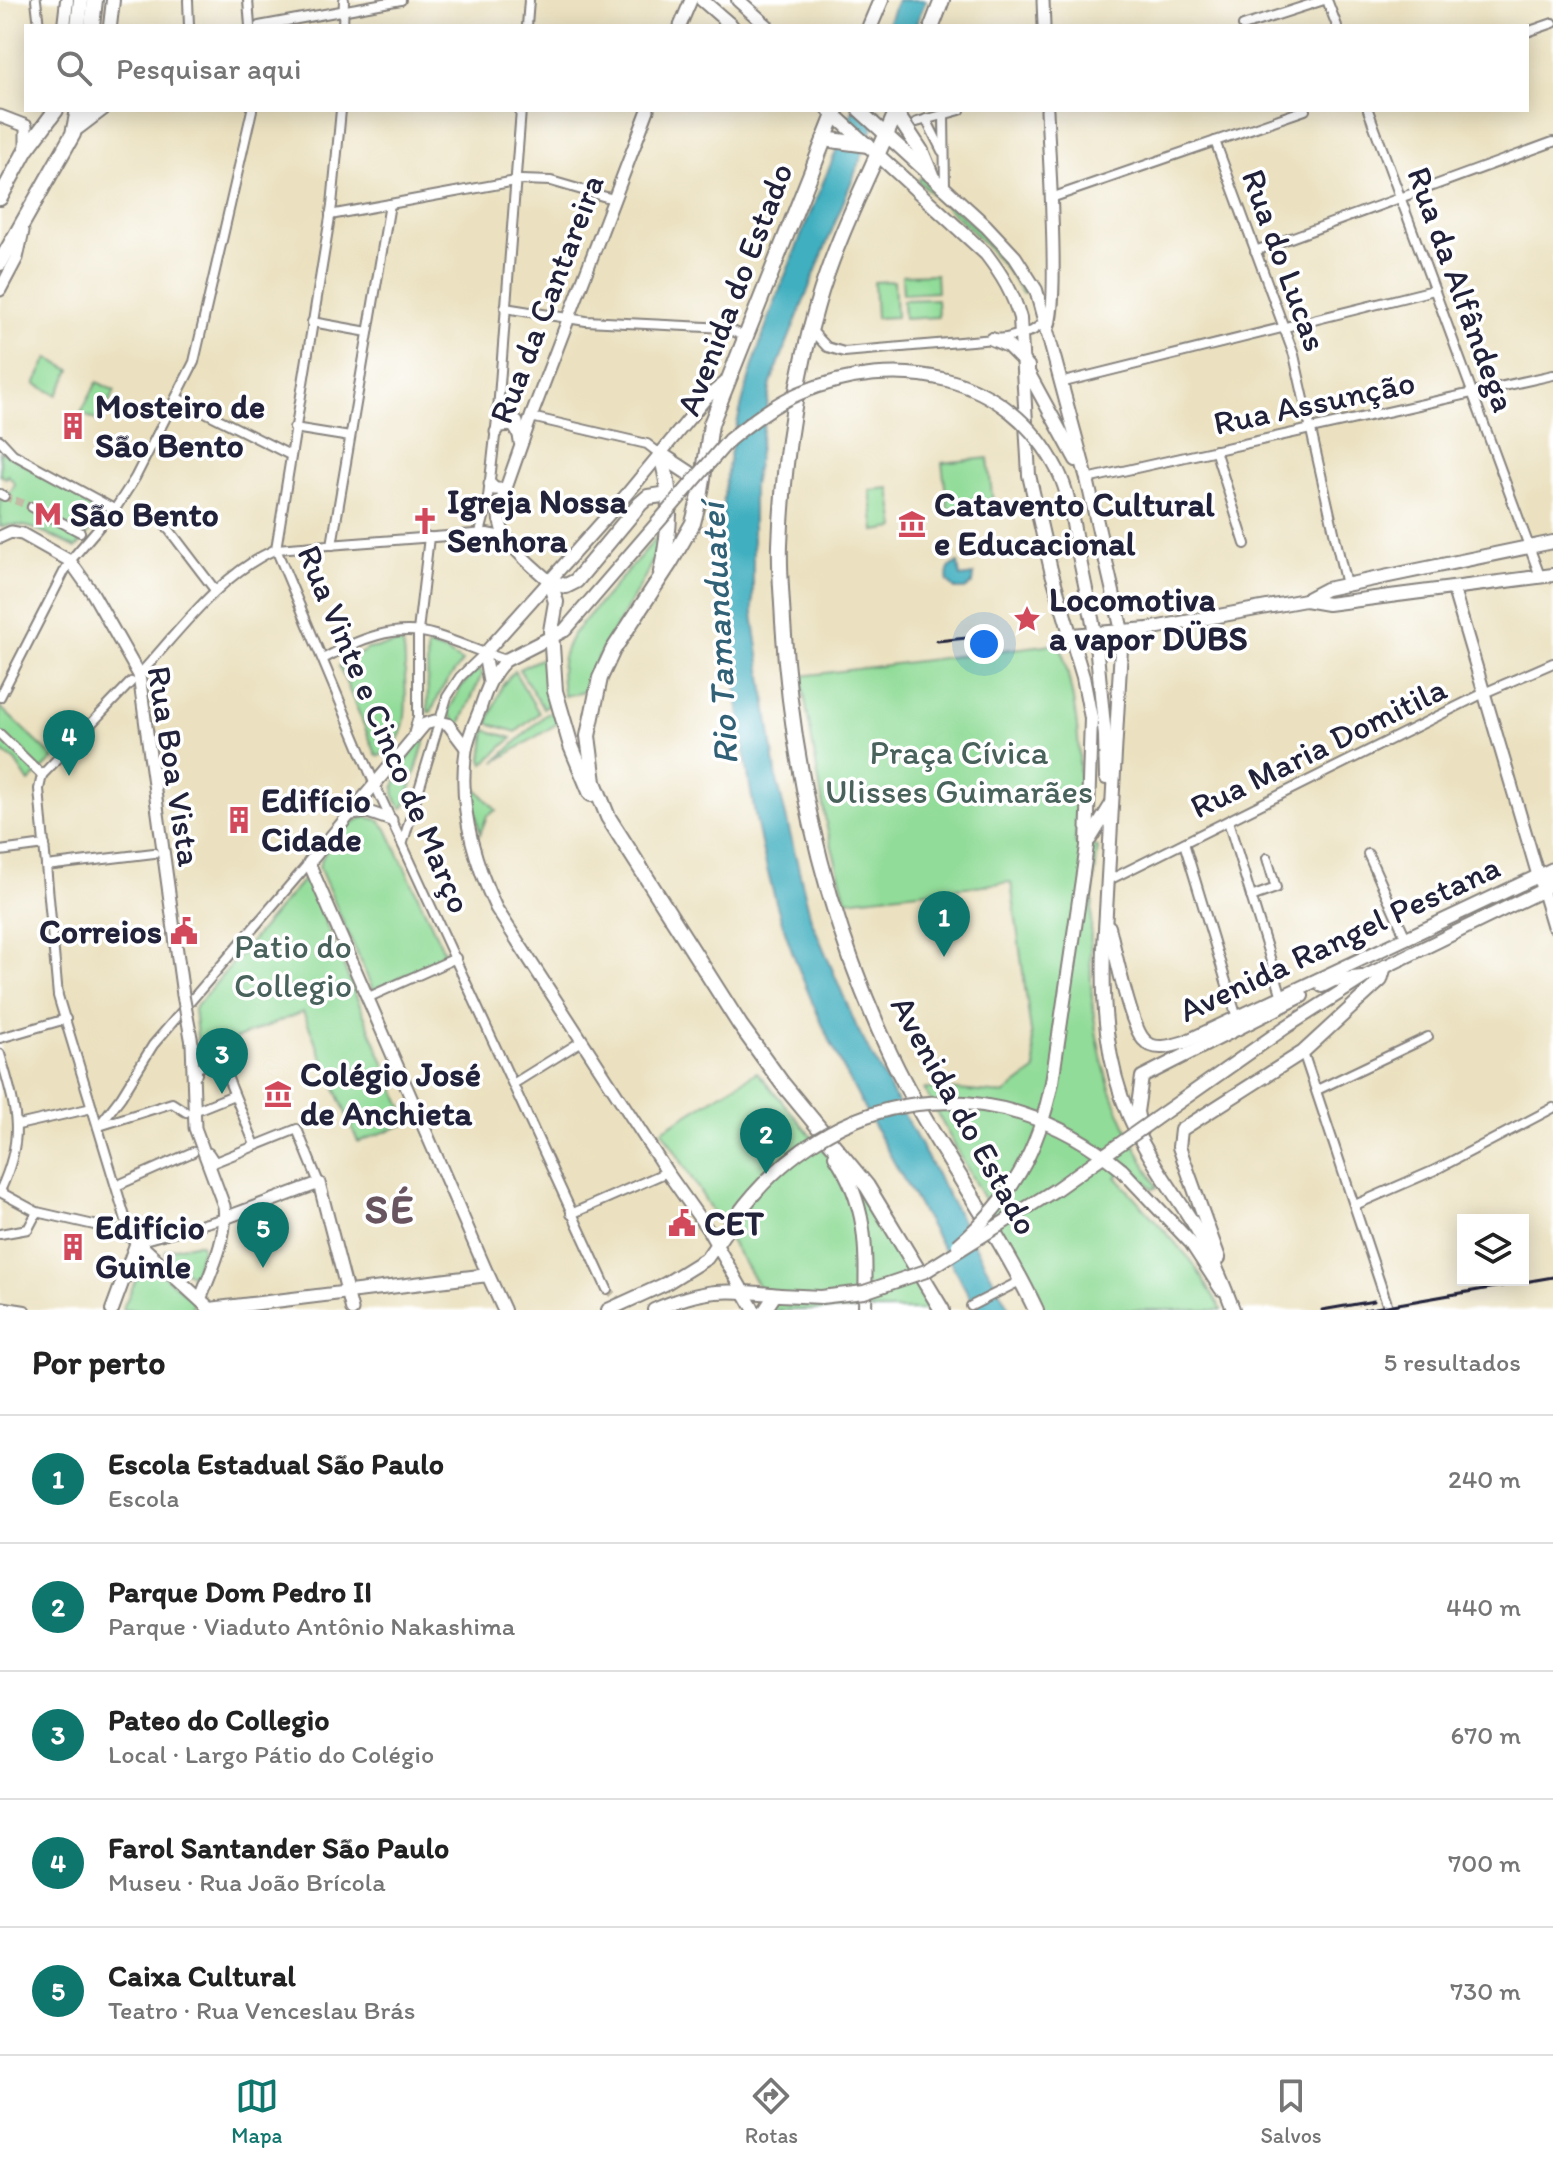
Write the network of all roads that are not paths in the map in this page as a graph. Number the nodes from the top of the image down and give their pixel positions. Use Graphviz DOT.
graph roads {
  1 [pos="36,0"];
  2 [pos="67,0"];
  3 [pos="81,0"];
  4 [pos="95,0"];
  5 [pos="113,0"];
  6 [pos="188,0"];
  7 [pos="248,0"];
  8 [pos="344,0"];
  9 [pos="401,0"];
  10 [pos="529,0"];
  11 [pos="691,0"];
  12 [pos="702,0"];
  13 [pos="738,0"];
  14 [pos="881,0"];
  15 [pos="942,0"];
  16 [pos="1043,0"];
  17 [pos="1326,0"];
  18 [pos="344,11"];
  19 [pos="249,21"];
  20 [pos="1553,23"];
  21 [pos="39,24"];
  22 [pos="64,24"];
  23 [pos="78,24"];
  24 [pos="92,24"];
  25 [pos="110,24"];
  26 [pos="189,24"];
  27 [pos="270,24"];
  28 [pos="343,24"];
  29 [pos="527,24"];
  30 [pos="681,24"];
  31 [pos="730,24"];
  32 [pos="765,24"];
  33 [pos="871,24"];
  34 [pos="933,24"];
  35 [pos="1044,24"];
  36 [pos="1249,24"];
  37 [pos="1336,24"];
  38 [pos="1529,31"];
  39 [pos="78,112"];
  40 [pos="88,112"];
  41 [pos="102,112"];
  42 [pos="252,112"];
  43 [pos="341,112"];
  44 [pos="521,112"];
  45 [pos="647,112"];
  46 [pos="861,112"];
  47 [pos="896,112"];
  48 [pos="897,112"];
  49 [pos="952,112"];
  50 [pos="1047,112"];
  51 [pos="1299,112"];
  52 [pos="1369,112"];
  53 [pos="51,114"];
  54 [pos="944,114"];
  55 [pos="836,115"];
  56 [pos="0,116"];
  57 [pos="885,133"];
  58 [pos="73,134"];
  59 [pos="831,140"];
  60 [pos="1215,141"];
  61 [pos="1553,142"];
  62 [pos="26,150"];
  63 [pos="873,150"];
  64 [pos="943,151"];
  65 [pos="931,175"];
  66 [pos="515,181"];
  67 [pos="945,189"];
  68 [pos="0,198"];
  69 [pos="1051,198"];
  70 [pos="1401,198"];
  71 [pos="613,199"];
  72 [pos="390,204"];
  73 [pos="330,215"];
  74 [pos="26,216"];
  75 [pos="1255,251"];
  76 [pos="0,263"];
  77 [pos="0,290"];
  78 [pos="1434,290"];
  79 [pos="505,308"];
  80 [pos="568,319"];
  81 [pos="312,322"];
  82 [pos="1047,324"];
  83 [pos="1283,327"];
  84 [pos="810,329"];
  85 [pos="368,332"];
  86 [pos="1023,335"];
  87 [pos="746,337"];
  88 [pos="992,339"];
  89 [pos="1024,357"];
  90 [pos="1553,375"];
  91 [pos="728,380"];
  92 [pos="1060,383"];
  93 [pos="1472,393"];
  94 [pos="177,398"];
  95 [pos="498,410"];
  96 [pos="531,417"];
  97 [pos="513,418"];
  98 [pos="294,428"];
  99 [pos="1311,429"];
  100 [pos="496,432"];
  101 [pos="350,437"];
  102 [pos="520,438"];
  103 [pos="0,440"];
  104 [pos="1215,450"];
  105 [pos="518,452"];
  106 [pos="660,454"];
  107 [pos="290,455"];
  108 [pos="1086,477"];
  109 [pos="490,484"];
  110 [pos="505,489"];
  111 [pos="701,492"];
  112 [pos="669,494"];
  113 [pos="32,507"];
  114 [pos="493,507"];
  115 [pos="114,509"];
  116 [pos="164,523"];
  117 [pos="80,532"];
  118 [pos="480,533"];
  119 [pos="6,534"];
  120 [pos="429,537"];
  121 [pos="1553,542"];
  122 [pos="1245,544"];
  123 [pos="332,545"];
  124 [pos="512,547"];
  125 [pos="1529,547"];
  126 [pos="276,549"];
  127 [pos="68,565"];
  128 [pos="1547,576"];
  129 [pos="659,581"];
  130 [pos="550,582"];
  131 [pos="1346,585"];
  132 [pos="1453,588"];
  133 [pos="215,590"];
  134 [pos="1305,600"];
  135 [pos="418,631"];
  136 [pos="1122,631"];
  137 [pos="1095,633"];
  138 [pos="558,634"];
  139 [pos="1071,635"];
  140 [pos="484,654"];
  141 [pos="323,659"];
  142 [pos="506,660"];
  143 [pos="1553,663"];
  144 [pos="1083,677"];
  145 [pos="135,678"];
  146 [pos="489,682"];
  147 [pos="1484,693"];
  148 [pos="0,697"];
  149 [pos="438,721"];
  150 [pos="0,734"];
  151 [pos="1105,736"];
  152 [pos="410,740"];
  153 [pos="466,748"];
  154 [pos="42,775"];
  155 [pos="375,785"];
  156 [pos="1111,805"];
  157 [pos="351,814"];
  158 [pos="608,817"];
  159 [pos="391,820"];
  160 [pos="1228,821"];
  161 [pos="403,842"];
  162 [pos="1184,843"];
  163 [pos="45,845"];
  164 [pos="1087,846"];
  165 [pos="0,851"];
  166 [pos="154,853"];
  167 [pos="1368,854"];
  168 [pos="1267,858"];
  169 [pos="309,863"];
  170 [pos="46,866"];
  171 [pos="1553,869"];
  172 [pos="1539,875"];
  173 [pos="1553,877"];
  174 [pos="1107,881"];
  175 [pos="1548,890"];
  176 [pos="1251,897"];
  177 [pos="1105,913"];
  178 [pos="1553,926"];
  179 [pos="1406,938"];
  180 [pos="456,958"];
  181 [pos="1385,966"];
  182 [pos="1366,976"];
  183 [pos="369,997"];
  184 [pos="1282,997"];
  185 [pos="1237,1018"];
  186 [pos="66,1019"];
  187 [pos="1428,1037"];
  188 [pos="0,1038"];
  189 [pos="582,1041"];
  190 [pos="1163,1047"];
  191 [pos="1303,1052"];
  192 [pos="0,1054"];
  193 [pos="1165,1065"];
  194 [pos="513,1084"];
  195 [pos="1317,1090"];
  196 [pos="234,1095"];
  197 [pos="92,1108"];
  198 [pos="1553,1108"];
  199 [pos="199,1109"];
  200 [pos="186,1112"];
  201 [pos="812,1120"];
  202 [pos="18,1125"];
  203 [pos="98,1127"];
  204 [pos="255,1145"];
  205 [pos="1144,1146"];
  206 [pos="193,1152"];
  207 [pos="667,1172"];
  208 [pos="319,1183"];
  209 [pos="116,1186"];
  210 [pos="0,1192"];
  211 [pos="1355,1205"];
  212 [pos="37,1212"];
  213 [pos="571,1214"];
  214 [pos="225,1218"];
  215 [pos="0,1234"];
  216 [pos="137,1242"];
  217 [pos="717,1246"];
  218 [pos="945,1260"];
  219 [pos="1221,1273"];
  220 [pos="488,1275"];
  221 [pos="1022,1280"];
  222 [pos="607,1289"];
  223 [pos="743,1291"];
  224 [pos="347,1293"];
  225 [pos="778,1295"];
  226 [pos="198,1305"];
  227 [pos="0,1306"];
  228 [pos="971,1306"];
  229 [pos="1232,1307"];
  230 [pos="250,1308"];
  231 [pos="25,1310"];
  232 [pos="112,1310"];
  233 [pos="352,1310"];
  234 [pos="504,1310"];
  235 [pos="608,1310"];
  236 [pos="654,1310"];
  237 [pos="754,1310"];
  238 [pos="765,1310"];
  239 [pos="865,1310"];
  240 [pos="942,1310"];
  241 [pos="1036,1310"];
  242 [pos="1389,1310"];
  1 -- 21 [label="street"];
  2 -- 22 [label="main road"];
  3 -- 23 [label="highway"];
  4 -- 24 [label="highway"];
  5 -- 25 [label="main road"];
  6 -- 26 [label="street"];
  7 -- 19 [label="street"];
  8 -- 18 [label="street"];
  9 -- 18 [label="street"];
  10 -- 29 [label="street"];
  11 -- 30 [label="street"];
  12 -- 31 [label="main road"];
  13 -- 32 [label="main road"];
  14 -- 33 [label="highway"];
  15 -- 34 [label="highway"];
  16 -- 35 [label="street"];
  17 -- 36 [label="street"];
  17 -- 37 [label="street"];
  18 -- 27 [label="street"];
  18 -- 28 [label="street"];
  20 -- 38 [label="street"];
  39 -- 58 [label="highway"];
  40 -- 58 [label="main road"];
  41 -- 58 [label="street"];
  42 -- 94 [label="street"];
  43 -- 73 [label="street, Rua Vinte e Cinco de Março"];
  44 -- 66 [label="street"];
  45 -- 71 [label="street, Rua da Cantareira"];
  46 -- 57 [label="main road"];
  47 -- 57 [label="highway, Avenida do Estado"];
  48 -- 65 [label="highway"];
  49 -- 54 [label="street"];
  50 -- 69 [label="street"];
  51 -- 60 [label="street"];
  52 -- 70 [label="street, Rua da Alfândega"];
  53 -- 62 [label="highway"];
  54 -- 64 [label="street"];
  54 -- 64 [label="street"];
  55 -- 59 [label="highway, Avenida do Estado"];
  55 -- 63 [label="main road"];
  56 -- 62 [label="street"];
  57 -- 63 [label="highway, Avenida do Estado"];
  57 -- 65 [label="main road"];
  58 -- 74 [label="highway"];
  59 -- 63 [label="highway"];
  59 -- 87 [label="highway, Avenida do Estado"];
  60 -- 69 [label="street"];
  60 -- 75 [label="street, Rua do Lucas"];
  61 -- 70 [label="street"];
  62 -- 68 [label="highway"];
  63 -- 84 [label="highway, Avenida do Estado"];
  63 -- 86 [label="main road"];
  64 -- 67 [label="street"];
  65 -- 67 [label="main road"];
  66 -- 71 [label="street"];
  66 -- 72 [label="street"];
  66 -- 79 [label="street"];
  67 -- 82 [label="main road"];
  69 -- 82 [label="street"];
  70 -- 75 [label="street"];
  70 -- 78 [label="street, Rua da Alfândega"];
  71 -- 80 [label="street, Rua da Cantareira"];
  72 -- 73 [label="street"];
  72 -- 85 [label="street"];
  73 -- 81 [label="street, Rua Vinte e Cinco de Março"];
  74 -- 76 [label="highway"];
  74 -- 77 [label="street"];
  75 -- 83 [label="street, Rua do Lucas"];
  78 -- 83 [label="street"];
  78 -- 93 [label="street, Rua da Alfândega"];
  79 -- 80 [label="street"];
  79 -- 95 [label="street"];
  80 -- 87 [label="street"];
  80 -- 96 [label="street, Rua da Cantareira"];
  81 -- 85 [label="street"];
  81 -- 98 [label="street, Rua Vinte e Cinco de Março"];
  82 -- 86 [label="street"];
  82 -- 92 [label="main road"];
  83 -- 92 [label="street"];
  83 -- 99 [label="street, Rua do Lucas"];
  84 -- 88 [label="street"];
  84 -- 221 [label="highway, Avenida do Estado"];
  85 -- 101 [label="street"];
  86 -- 88 [label="street"];
  86 -- 89 [label="main road"];
  87 -- 91 [label="highway, Avenida do Estado"];
  88 -- 89 [label="main road"];
  89 -- 108 [label="main road"];
  89 -- 139 [label="main road"];
  90 -- 93 [label="street, Rua Assunção"];
  91 -- 106 [label="street"];
  91 -- 111 [label="highway, Avenida do Estado"];
  92 -- 108 [label="main road"];
  93 -- 99 [label="street, Rua Assunção"];
  93 -- 125 [label="street, Rua da Alfândega"];
  94 -- 107 [label="street"];
  94 -- 115 [label="street"];
  95 -- 97 [label="street"];
  95 -- 100 [label="street"];
  96 -- 97 [label="street"];
  96 -- 105 [label="street, Rua da Cantareira"];
  96 -- 106 [label="street"];
  97 -- 102 [label="street"];
  98 -- 101 [label="street"];
  98 -- 107 [label="street, Rua Vinte e Cinco de Março"];
  99 -- 104 [label="street, Rua Assunção"];
  99 -- 131 [label="street, Rua do Lucas"];
  100 -- 102 [label="street"];
  100 -- 109 [label="street"];
  101 -- 123 [label="street"];
  102 -- 105 [label="street"];
  103 -- 115 [label="street"];
  104 -- 108 [label="street, Rua Assunção"];
  104 -- 122 [label="street"];
  105 -- 110 [label="street, Rua da Cantareira"];
  106 -- 111 [label="highway"];
  106 -- 112 [label="highway"];
  106 -- 130 [label="street"];
  107 -- 126 [label="street, Rua Vinte e Cinco de Março"];
  108 -- 136 [label="main road"];
  109 -- 110 [label="street"];
  109 -- 114 [label="street"];
  110 -- 114 [label="street, Rua da Cantareira"];
  111 -- 129 [label="highway, Avenida do Estado"];
  112 -- 129 [label="highway"];
  112 -- 130 [label="highway"];
  113 -- 117 [label="street"];
  114 -- 118 [label="street"];
  114 -- 124 [label="street"];
  115 -- 127 [label="street"];
  116 -- 133 [label="street"];
  118 -- 120 [label="street"];
  118 -- 124 [label="street"];
  119 -- 127 [label="street"];
  120 -- 123 [label="street"];
  120 -- 135 [label="street"];
  121 -- 125 [label="main road"];
  123 -- 126 [label="street"];
  124 -- 130 [label="street"];
  125 -- 128 [label="street, Rua da Alfândega"];
  125 -- 131 [label="main road"];
  126 -- 133 [label="street"];
  126 -- 141 [label="street, Rua Vinte e Cinco de Março"];
  127 -- 145 [label="street, Rua Boa Vista"];
  127 -- 148 [label="street"];
  128 -- 132 [label="main road"];
  129 -- 158 [label="highway, Avenida do Estado"];
  130 -- 138 [label="highway"];
  130 -- 140 [label="street"];
  131 -- 134 [label="main road"];
  132 -- 134 [label="main road"];
  132 -- 147 [label="street"];
  133 -- 145 [label="street"];
  134 -- 136 [label="main road"];
  135 -- 140 [label="street"];
  135 -- 141 [label="street"];
  135 -- 152 [label="street"];
  136 -- 137 [label="main road"];
  136 -- 156 [label="main road"];
  137 -- 138 [label="main road, bridge"];
  137 -- 139 [label="main road"];
  137 -- 151 [label="main road"];
  138 -- 142 [label="main road"];
  138 -- 158 [label="highway"];
  139 -- 144 [label="main road"];
  140 -- 142 [label="street"];
  140 -- 146 [label="street"];
  140 -- 149 [label="street"];
  141 -- 155 [label="street, Rua Vinte e Cinco de Março"];
  142 -- 146 [label="street"];
  143 -- 147 [label="street, Rua Maria Domitila"];
  144 -- 151 [label="main road"];
  144 -- 164 [label="main road"];
  145 -- 154 [label="street"];
  145 -- 214 [label="street, Rua Boa Vista, bridge"];
  146 -- 153 [label="street"];
  147 -- 160 [label="street, Rua Maria Domitila"];
  147 -- 172 [label="street"];
  149 -- 152 [label="street"];
  149 -- 153 [label="street"];
  149 -- 161 [label="street"];
  150 -- 154 [label="street"];
  151 -- 156 [label="main road"];
  152 -- 155 [label="street"];
  153 -- 189 [label="street"];
  154 -- 163 [label="street"];
  155 -- 157 [label="street"];
  155 -- 159 [label="street, Rua Vinte e Cinco de Março"];
  156 -- 164 [label="main road"];
  156 -- 174 [label="main road"];
  157 -- 159 [label="street"];
  157 -- 169 [label="street"];
  158 -- 201 [label="highway, Avenida do Estado"];
  159 -- 161 [label="street, Rua Vinte e Cinco de Março"];
  160 -- 162 [label="street, Rua Maria Domitila"];
  160 -- 176 [label="street"];
  161 -- 180 [label="street, Rua Vinte e Cinco de Março"];
  162 -- 174 [label="street, Rua Maria Domitila"];
  162 -- 185 [label="street"];
  163 -- 165 [label="street"];
  163 -- 170 [label="street"];
  164 -- 218 [label="main road, bridge"];
  166 -- 170 [label="street"];
  167 -- 179 [label="street"];
  168 -- 176 [label="street"];
  169 -- 183 [label="street"];
  169 -- 203 [label="street"];
  170 -- 186 [label="street"];
  171 -- 172 [label="main road, Avenida Rangel Pestana"];
  172 -- 173 [label="main road"];
  172 -- 175 [label="street"];
  172 -- 179 [label="main road, Avenida Rangel Pestana"];
  173 -- 175 [label="main road, Avenida Rangel Pestana"];
  174 -- 177 [label="main road"];
  175 -- 178 [label="street"];
  175 -- 181 [label="main road, Avenida Rangel Pestana"];
  176 -- 184 [label="street"];
  177 -- 190 [label="main road, Avenida Rangel Pestana"];
  177 -- 205 [label="main road"];
  179 -- 184 [label="main road, Avenida Rangel Pestana"];
  180 -- 183 [label="street"];
  180 -- 194 [label="street, Rua Vinte e Cinco de Março"];
  181 -- 182 [label="main road, Avenida Rangel Pestana"];
  181 -- 191 [label="main road"];
  182 -- 193 [label="main road, Avenida Rangel Pestana"];
  182 -- 218 [label="main road, bridge"];
  183 -- 220 [label="street"];
  184 -- 185 [label="main road, Avenida Rangel Pestana"];
  185 -- 190 [label="main road, Avenida Rangel Pestana"];
  186 -- 188 [label="street"];
  186 -- 197 [label="street"];
  187 -- 195 [label="street"];
  189 -- 194 [label="street"];
  189 -- 207 [label="street"];
  190 -- 193 [label="main road"];
  191 -- 195 [label="street"];
  191 -- 219 [label="main road"];
  192 -- 202 [label="street"];
  193 -- 205 [label="main road, Avenida Rangel Pestana"];
  194 -- 213 [label="street, Rua Vinte e Cinco de Março"];
  195 -- 211 [label="street"];
  196 -- 199 [label="street"];
  196 -- 204 [label="street"];
  196 -- 204 [label="street"];
  197 -- 202 [label="street"];
  197 -- 203 [label="street"];
  198 -- 211 [label="street"];
  200 -- 203 [label="street"];
  201 -- 239 [label="main road, Avenida do Estado"];
  201 -- 240 [label="highway, Avenida do Estado"];
  202 -- 210 [label="street"];
  203 -- 209 [label="street"];
  204 -- 208 [label="street"];
  205 -- 219 [label="main road"];
  206 -- 209 [label="street"];
  207 -- 213 [label="street"];
  207 -- 217 [label="street"];
  208 -- 214 [label="street"];
  208 -- 224 [label="street"];
  209 -- 216 [label="street"];
  210 -- 212 [label="street"];
  211 -- 242 [label="street"];
  212 -- 215 [label="street"];
  212 -- 216 [label="street"];
  213 -- 222 [label="street, Rua Vinte e Cinco de Março"];
  214 -- 216 [label="street"];
  214 -- 226 [label="street"];
  216 -- 226 [label="main road"];
  216 -- 232 [label="main road"];
  217 -- 223 [label="street"];
  217 -- 229 [label="main road, bridge"];
  217 -- 235 [label="main road"];
  218 -- 225 [label="main road, bridge"];
  219 -- 229 [label="main road"];
  220 -- 224 [label="main road"];
  220 -- 234 [label="main road"];
  221 -- 228 [label="street"];
  221 -- 241 [label="highway, Avenida do Estado"];
  223 -- 225 [label="main road"];
  223 -- 236 [label="main road"];
  223 -- 237 [label="street"];
  224 -- 230 [label="main road"];
  224 -- 233 [label="street"];
  225 -- 238 [label="main road"];
  226 -- 230 [label="main road"];
  227 -- 231 [label="street"];
}
